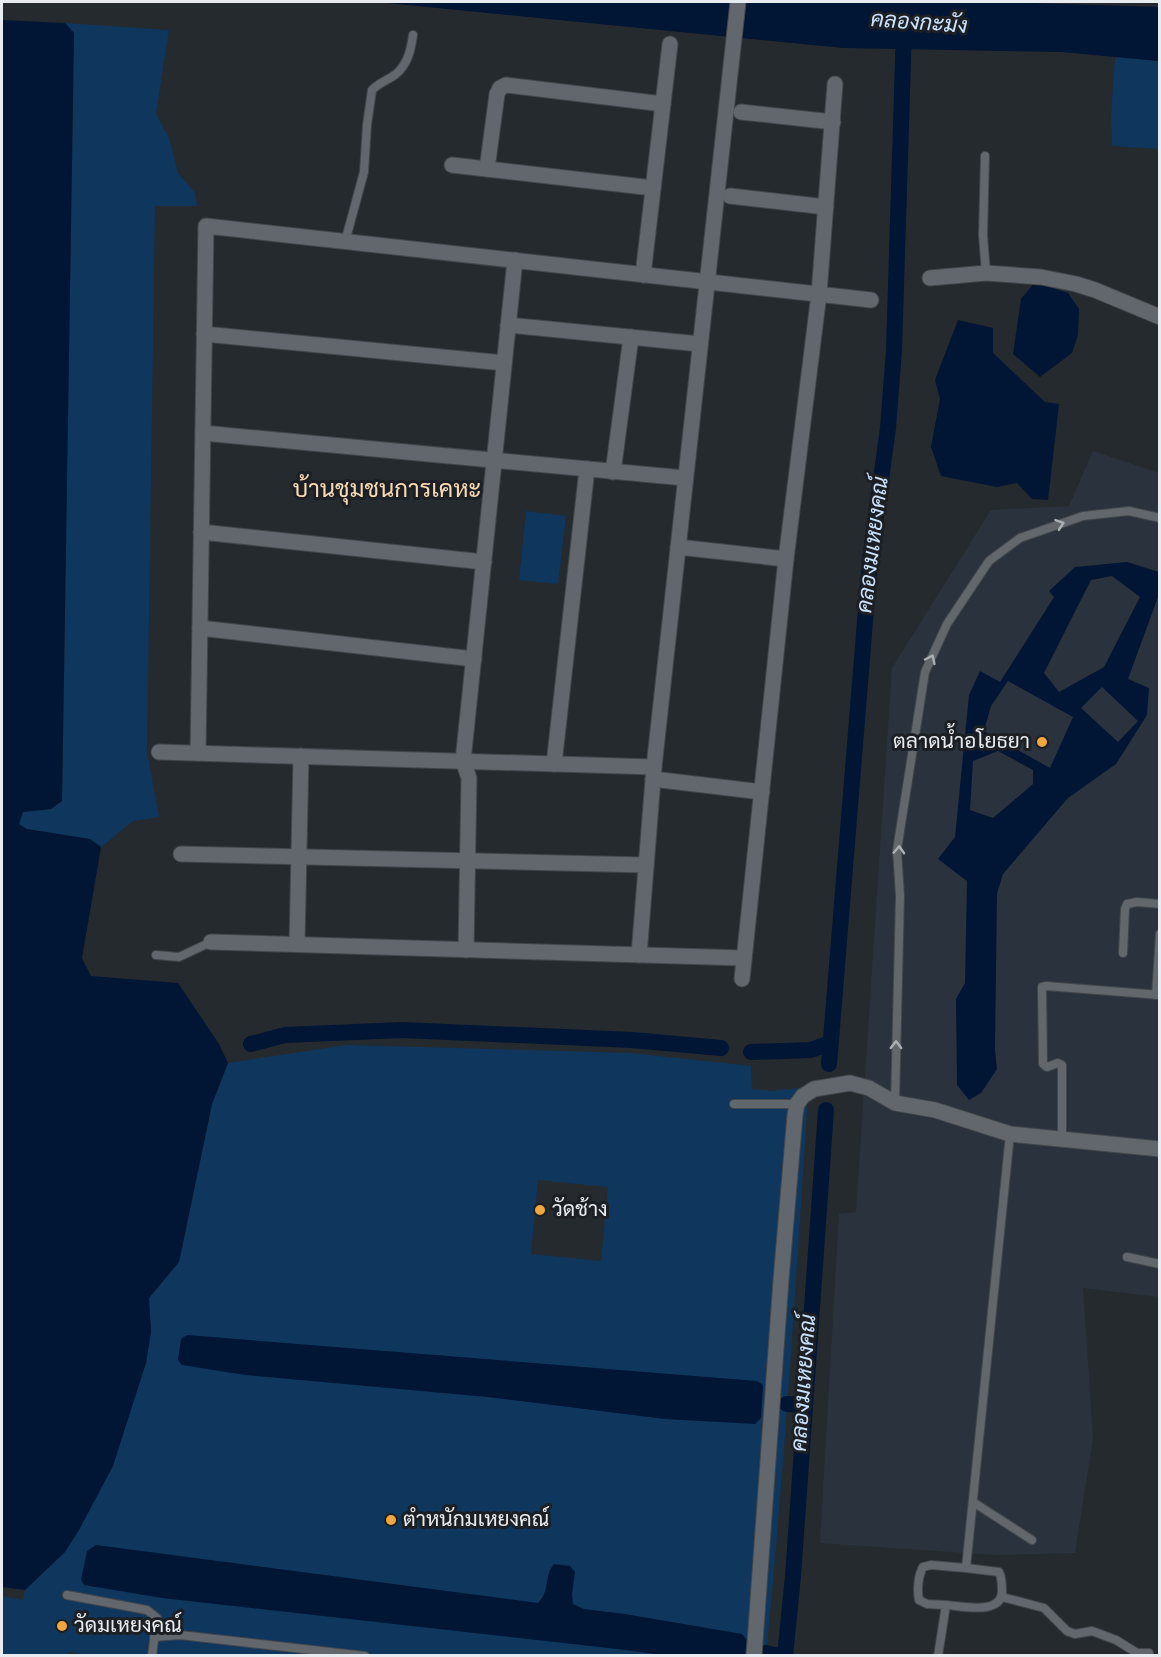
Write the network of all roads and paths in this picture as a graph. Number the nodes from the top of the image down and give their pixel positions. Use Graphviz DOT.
graph roads {
  1 [pos="738,2"];
  2 [pos="413,35"];
  3 [pos="670,44"];
  4 [pos="836,84"];
  5 [pos="663,104"];
  6 [pos="741,112"];
  7 [pos="832,122"];
  8 [pos="985,156"];
  9 [pos="452,165"];
  10 [pos="487,170"];
  11 [pos="653,188"];
  12 [pos="730,196"];
  13 [pos="826,207"];
  14 [pos="345,242"];
  15 [pos="515,261"];
  16 [pos="986,273"];
  17 [pos="643,275"];
  18 [pos="930,278"];
  19 [pos="706,282"];
  20 [pos="819,294"];
  21 [pos="871,300"];
  22 [pos="1159,313"];
  23 [pos="508,325"];
  24 [pos="204,334"];
  25 [pos="631,337"];
  26 [pos="700,344"];
  27 [pos="504,363"];
  28 [pos="203,433"];
  29 [pos="494,460"];
  30 [pos="587,469"];
  31 [pos="614,472"];
  32 [pos="685,478"];
  33 [pos="1160,518"];
  34 [pos="201,532"];
  35 [pos="678,547"];
  36 [pos="786,559"];
  37 [pos="484,562"];
  38 [pos="200,628"];
  39 [pos="474,660"];
  40 [pos="159,752"];
  41 [pos="198,753"];
  42 [pos="301,756"];
  43 [pos="463,761"];
  44 [pos="554,764"];
  45 [pos="654,773"];
  46 [pos="762,792"];
  47 [pos="180,854"];
  48 [pos="298,857"];
  49 [pos="468,861"];
  50 [pos="646,865"];
  51 [pos="1160,904"];
  52 [pos="1160,934"];
  53 [pos="211,942"];
  54 [pos="297,944"];
  55 [pos="466,950"];
  56 [pos="1123,953"];
  57 [pos="156,955"];
  58 [pos="639,955"];
  59 [pos="744,958"];
  60 [pos="742,980"];
  61 [pos="1158,995"];
  62 [pos="895,1103"];
  63 [pos="734,1104"];
  64 [pos="797,1104"];
  65 [pos="1010,1134"];
  66 [pos="1062,1139"];
  67 [pos="1160,1149"];
  68 [pos="1127,1257"];
  69 [pos="1160,1264"];
  70 [pos="973,1502"];
  71 [pos="1032,1540"];
  72 [pos="966,1568"];
  73 [pos="68,1595"];
  74 [pos="1002,1597"];
  75 [pos="946,1605"];
  76 [pos="154,1637"];
  77 [pos="1149,1653"];
  78 [pos="152,1656"];
  79 [pos="365,1656"];
  80 [pos="754,1656"];
  81 [pos="938,1656"];
  1 -- 19 [label="street"];
  2 -- 14 [label="lane"];
  3 -- 5 [label="street"];
  4 -- 7 [label="street"];
  5 -- 10 [label="street"];
  5 -- 11 [label="street"];
  6 -- 7 [label="street"];
  7 -- 13 [label="street"];
  8 -- 16 [label="lane"];
  9 -- 10 [label="street"];
  10 -- 11 [label="street"];
  11 -- 17 [label="street"];
  12 -- 13 [label="street"];
  13 -- 20 [label="street"];
  14 -- 15 [label="street"];
  14 -- 24 [label="street"];
  15 -- 17 [label="street"];
  15 -- 23 [label="street"];
  16 -- 18 [label="street"];
  16 -- 22 [label="street"];
  17 -- 19 [label="street"];
  19 -- 20 [label="street"];
  19 -- 26 [label="street"];
  20 -- 21 [label="street"];
  20 -- 36 [label="street"];
  23 -- 25 [label="street"];
  23 -- 27 [label="street"];
  24 -- 27 [label="street"];
  24 -- 28 [label="street"];
  25 -- 26 [label="street"];
  25 -- 31 [label="street"];
  26 -- 32 [label="street"];
  27 -- 29 [label="street"];
  28 -- 29 [label="street"];
  28 -- 34 [label="street"];
  29 -- 30 [label="street"];
  29 -- 37 [label="street"];
  30 -- 31 [label="street"];
  30 -- 44 [label="street"];
  31 -- 32 [label="street"];
  32 -- 35 [label="street"];
  62 -- 33 [label="lane, one-way"];
  34 -- 37 [label="street"];
  34 -- 38 [label="street"];
  35 -- 36 [label="street"];
  35 -- 45 [label="street"];
  36 -- 46 [label="street"];
  37 -- 39 [label="street"];
  38 -- 39 [label="street"];
  38 -- 41 [label="street"];
  39 -- 43 [label="street"];
  40 -- 41 [label="street"];
  41 -- 42 [label="street"];
  42 -- 43 [label="street"];
  42 -- 48 [label="street"];
  43 -- 44 [label="street"];
  43 -- 49 [label="street"];
  44 -- 45 [label="street"];
  45 -- 46 [label="street"];
  45 -- 50 [label="street"];
  46 -- 59 [label="street"];
  47 -- 48 [label="street"];
  48 -- 49 [label="street"];
  48 -- 54 [label="street"];
  49 -- 50 [label="street"];
  49 -- 55 [label="street"];
  50 -- 58 [label="street"];
  51 -- 56 [label="lane"];
  52 -- 61 [label="lane"];
  53 -- 54 [label="street"];
  53 -- 57 [label="lane"];
  54 -- 55 [label="street"];
  55 -- 58 [label="street"];
  58 -- 59 [label="street"];
  59 -- 60 [label="street"];
  61 -- 66 [label="lane"];
  62 -- 64 [label="street"];
  62 -- 65 [label="street"];
  63 -- 64 [label="lane"];
  64 -- 80 [label="street"];
  65 -- 66 [label="street"];
  65 -- 70 [label="lane"];
  66 -- 67 [label="street"];
  68 -- 69 [label="lane"];
  70 -- 71 [label="lane"];
  70 -- 72 [label="lane"];
  72 -- 74 [label="lane"];
  72 -- 75 [label="lane"];
  73 -- 76 [label="lane"];
  74 -- 75 [label="lane"];
  74 -- 77 [label="lane"];
  75 -- 81 [label="lane"];
  76 -- 78 [label="lane"];
  76 -- 79 [label="lane"];
}
